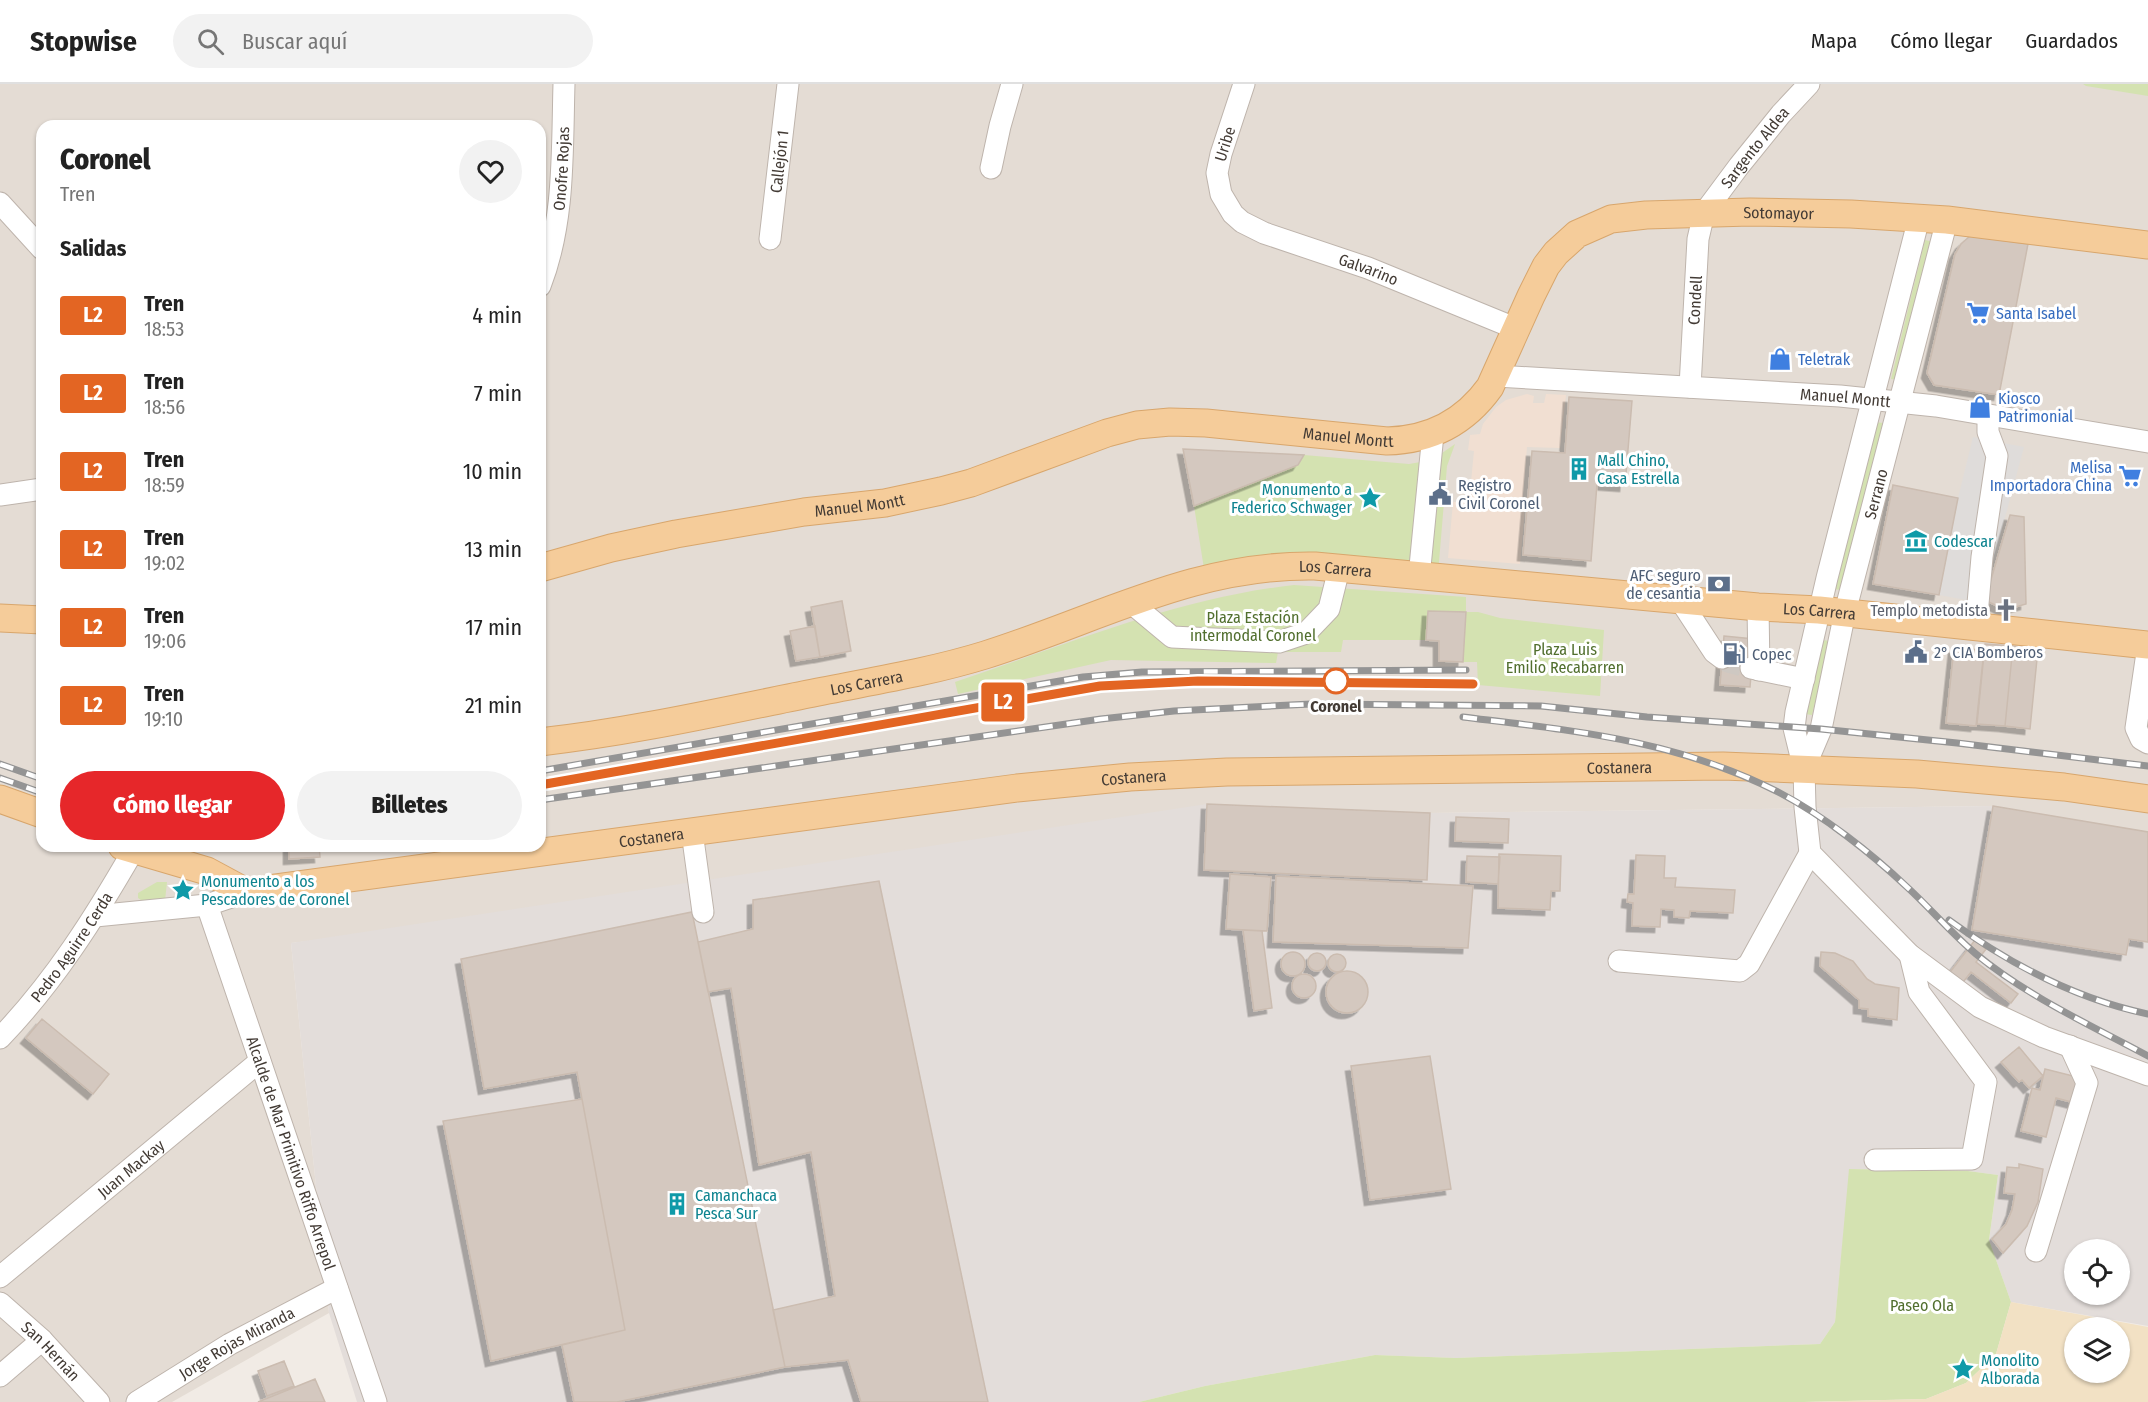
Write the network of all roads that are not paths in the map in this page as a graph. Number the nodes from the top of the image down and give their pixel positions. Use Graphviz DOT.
graph roads {
  1 [pos="564,84"];
  2 [pos="788,84"];
  3 [pos="1012,84"];
  4 [pos="1244,84"];
  5 [pos="1809,84"];
  6 [pos="992,168"];
  7 [pos="0,203"];
  8 [pos="1227,204"];
  9 [pos="1704,213"];
  10 [pos="1919,218"];
  11 [pos="1947,220"];
  12 [pos="770,239"];
  13 [pos="36,242"];
  14 [pos="2148,245"];
  15 [pos="546,270"];
  16 [pos="1517,329"];
  17 [pos="1496,376"];
  18 [pos="1690,387"];
  19 [pos="1872,400"];
  20 [pos="1901,403"];
  21 [pos="1988,415"];
  22 [pos="1433,434"];
  23 [pos="2148,441"];
  24 [pos="36,490"];
  25 [pos="0,495"];
  26 [pos="546,565"];
  27 [pos="1339,569"];
  28 [pos="1419,577"];
  29 [pos="1680,600"];
  30 [pos="1130,602"];
  31 [pos="1758,607"];
  32 [pos="1832,611"];
  33 [pos="0,618"];
  34 [pos="36,620"];
  35 [pos="1976,627"];
  36 [pos="2148,645"];
  37 [pos="1722,658"];
  38 [pos="1804,679"];
  39 [pos="546,741"];
  40 [pos="2144,741"];
  41 [pos="1804,768"];
  42 [pos="0,798"];
  43 [pos="2148,798"];
  44 [pos="36,812"];
  45 [pos="692,832"];
  46 [pos="128,852"];
  47 [pos="143,852"];
  48 [pos="543,852"];
  49 [pos="546,852"];
  50 [pos="1810,853"];
  51 [pos="246,892"];
  52 [pos="207,905"];
  53 [pos="703,912"];
  54 [pos="95,916"];
  55 [pos="1910,955"];
  56 [pos="1620,961"];
  57 [pos="0,1038"];
  58 [pos="2070,1046"];
  59 [pos="260,1061"];
  60 [pos="2148,1075"];
  61 [pos="1875,1160"];
  62 [pos="2036,1251"];
  63 [pos="0,1277"];
  64 [pos="338,1288"];
  65 [pos="0,1303"];
  66 [pos="42,1340"];
  67 [pos="0,1376"];
  68 [pos="99,1402"];
  69 [pos="136,1402"];
  70 [pos="376,1402"];
  1 -- 15 [label="street, Onofre Rojas"];
  2 -- 12 [label="street, Callejón 1"];
  3 -- 6 [label="street"];
  4 -- 8 [label="street, Uribe"];
  5 -- 9 [label="street, Sargento Aldea"];
  7 -- 13 [label="street"];
  8 -- 16 [label="street, Galvarino"];
  9 -- 10 [label="main road, Sotomayor"];
  9 -- 16 [label="main road, Sotomayor"];
  9 -- 18 [label="street, Condell"];
  10 -- 11 [label="main road, Sotomayor"];
  10 -- 19 [label="street, Serrano"];
  11 -- 14 [label="main road, Sotomayor"];
  11 -- 20 [label="street, Serrano"];
  16 -- 17 [label="main road, Sotomayor"];
  17 -- 18 [label="street, Manuel Montt"];
  17 -- 22 [label="main road, Manuel Montt"];
  18 -- 19 [label="street, Manuel Montt"];
  19 -- 20 [label="street, Manuel Montt"];
  19 -- 32 [label="street, Serrano"];
  20 -- 21 [label="street, Manuel Montt"];
  20 -- 32 [label="street, Serrano"];
  21 -- 23 [label="street, Manuel Montt"];
  21 -- 35 [label="street"];
  22 -- 26 [label="main road, Manuel Montt"];
  22 -- 28 [label="street"];
  24 -- 25 [label="street"];
  27 -- 28 [label="main road, Los Carrera"];
  27 -- 30 [label="main road, Los Carrera"];
  27 -- 30 [label="street"];
  28 -- 29 [label="main road, Los Carrera"];
  29 -- 31 [label="main road, Los Carrera"];
  29 -- 37 [label="street"];
  30 -- 39 [label="main road, Los Carrera"];
  31 -- 32 [label="main road, Los Carrera"];
  31 -- 38 [label="street"];
  32 -- 35 [label="main road, Los Carrera"];
  32 -- 38 [label="street, Serrano"];
  32 -- 41 [label="street, Serrano"];
  33 -- 34 [label="main road"];
  35 -- 36 [label="main road, Los Carrera"];
  36 -- 40 [label="street"];
  38 -- 41 [label="street, Serrano"];
  41 -- 43 [label="main road, Costanera"];
  41 -- 45 [label="main road, Costanera"];
  41 -- 50 [label="street, Serrano"];
  42 -- 44 [label="main road"];
  45 -- 49 [label="main road, Costanera"];
  45 -- 53 [label="street"];
  46 -- 54 [label="street, Pedro Aguirre Cerda"];
  47 -- 51 [label="main road"];
  48 -- 51 [label="main road, Costanera"];
  50 -- 55 [label="street"];
  50 -- 56 [label="street"];
  51 -- 52 [label="street"];
  52 -- 54 [label="street"];
  52 -- 59 [label="street, Alcalde de Mar Primitivo Riffo Arrepol"];
  54 -- 57 [label="street, Pedro Aguirre Cerda"];
  55 -- 58 [label="street"];
  55 -- 61 [label="street"];
  58 -- 60 [label="street"];
  58 -- 62 [label="street"];
  59 -- 63 [label="street, Juan Mackay"];
  59 -- 64 [label="street, Alcalde de Mar Primitivo Riffo Arrepol"];
  64 -- 69 [label="street, Jorge Rojas Miranda"];
  64 -- 70 [label="street, Alcalde de Mar Primitivo Riffo Arrepol"];
  65 -- 66 [label="street, San Hernán"];
  66 -- 67 [label="street"];
  66 -- 68 [label="street, San Hernán"];
}
